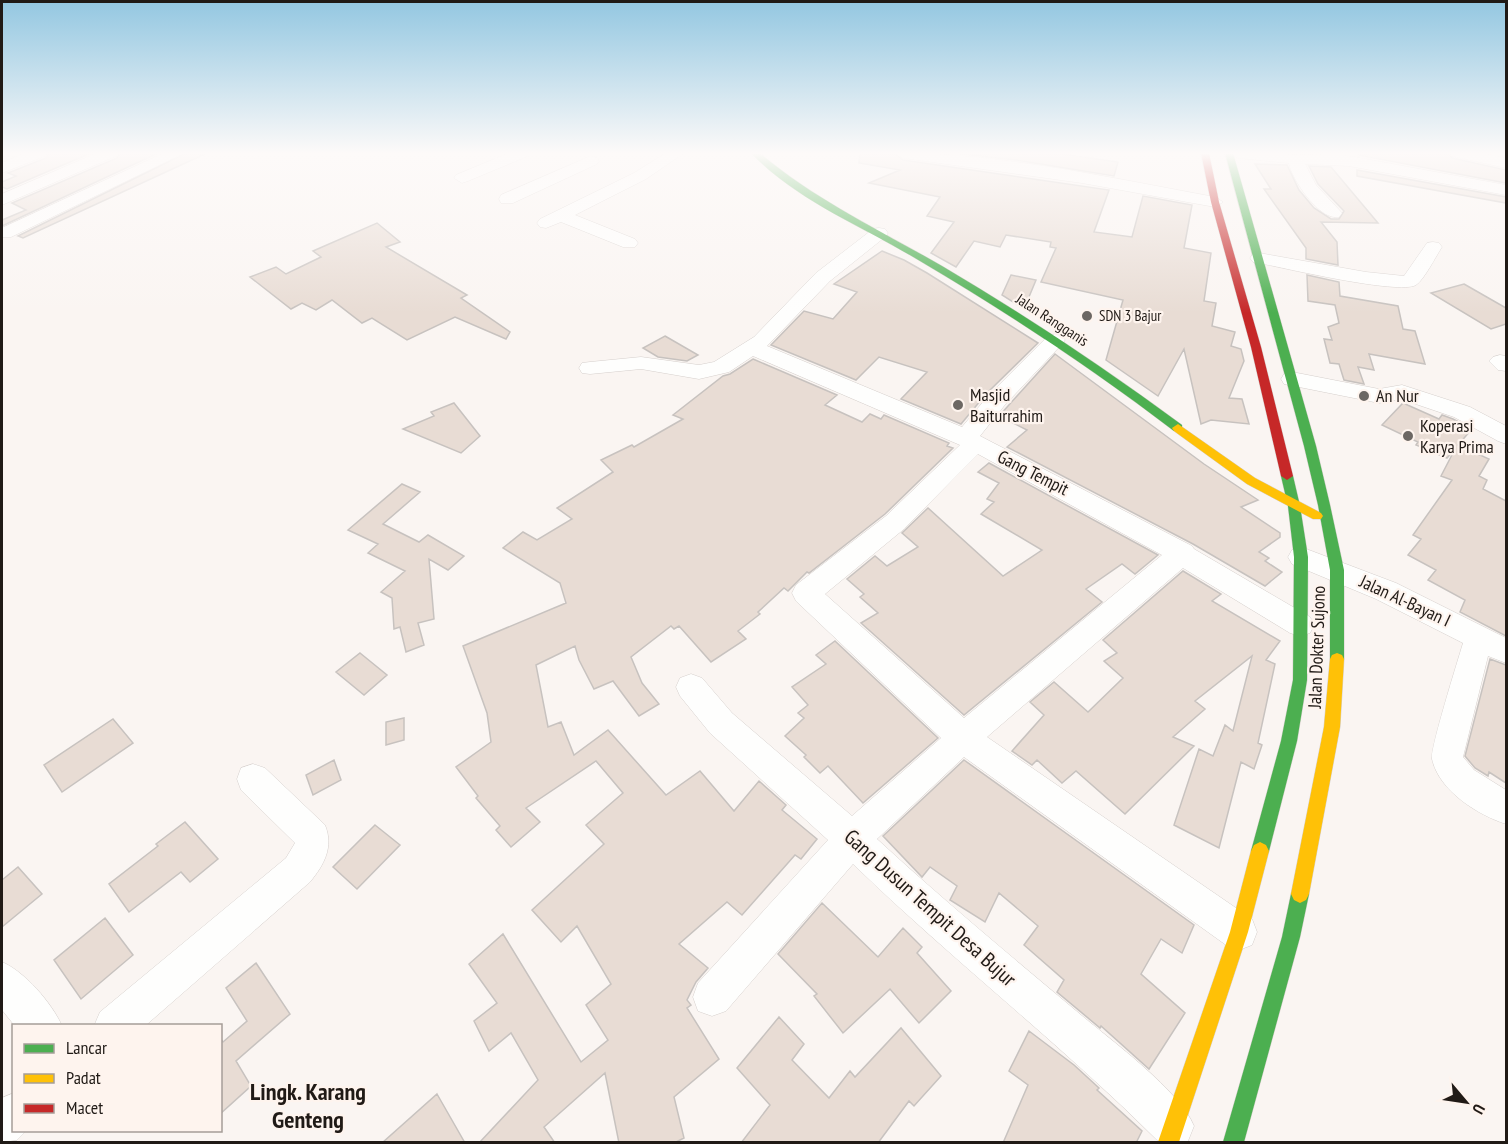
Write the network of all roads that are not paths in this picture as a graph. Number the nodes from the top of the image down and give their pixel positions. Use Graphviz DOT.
graph roads {
  1 [pos="62,206"];
  2 [pos="579,206"];
  3 [pos="830,206"];
  4 [pos="1216,206"];
  5 [pos="1244,206"];
  6 [pos="1327,206"];
  7 [pos="1333,213"];
  8 [pos="4,233"];
  9 [pos="879,233"];
  10 [pos="629,243"];
  11 [pos="1433,248"];
  12 [pos="1259,258"];
  13 [pos="1055,340"];
  14 [pos="753,348"];
  15 [pos="590,368"];
  16 [pos="1292,379"];
  17 [pos="1506,435"];
  18 [pos="970,441"];
  19 [pos="1294,506"];
  20 [pos="1327,521"];
  21 [pos="1183,553"];
  22 [pos="1301,556"];
  23 [pos="1336,570"];
  24 [pos="1300,625"];
  25 [pos="1479,636"];
  26 [pos="1506,651"];
  27 [pos="691,687"];
  28 [pos="963,738"];
  29 [pos="254,779"];
  30 [pos="1506,808"];
  31 [pos="851,840"];
  32 [pos="1239,932"];
  33 [pos="2,981"];
  34 [pos="712,997"];
  35 [pos="40,1024"];
  36 [pos="116,1024"];
  37 [pos="1170,1134"];
  38 [pos="1233,1143"];
  1 -- 8 [label="street"];
  2 -- 10 [label="street"];
  3 -- 9 [label="main road, Jalan Rangganis"];
  4 -- 19 [label="main road"];
  5 -- 12 [label="main road, Jalan Dokter Sujono"];
  6 -- 7 [label="street"];
  9 -- 13 [label="main road, Jalan Rangganis"];
  9 -- 14 [label="street"];
  11 -- 12 [label="street"];
  12 -- 16 [label="main road, Jalan Dokter Sujono"];
  13 -- 18 [label="street"];
  13 -- 19 [label="main road, Jalan Rangganis"];
  14 -- 15 [label="street"];
  14 -- 18 [label="street, Gang Tempit"];
  16 -- 17 [label="street"];
  16 -- 20 [label="main road, Jalan Dokter Sujono"];
  18 -- 21 [label="street, Gang Tempit"];
  18 -- 28 [label="street"];
  19 -- 20 [label="main road, Jalan Rangganis"];
  19 -- 22 [label="main road"];
  20 -- 23 [label="main road, Jalan Dokter Sujono"];
  21 -- 24 [label="street, Gang Tempit"];
  21 -- 28 [label="street"];
  22 -- 23 [label="street, Jalan Al-Bayan I"];
  22 -- 24 [label="main road"];
  23 -- 25 [label="street, Jalan Al-Bayan I"];
  23 -- 38 [label="main road, Jalan Dokter Sujono"];
  24 -- 32 [label="main road"];
  25 -- 26 [label="street, Jalan Al-Bayan I"];
  25 -- 30 [label="street"];
  27 -- 31 [label="street, Gang Dusun Tempit Desa Bujur"];
  28 -- 31 [label="street"];
  28 -- 32 [label="street"];
  29 -- 36 [label="street"];
  31 -- 34 [label="street"];
  31 -- 37 [label="street, Gang Dusun Tempit Desa Bujur"];
  32 -- 37 [label="main road"];
  33 -- 35 [label="street"];
}
